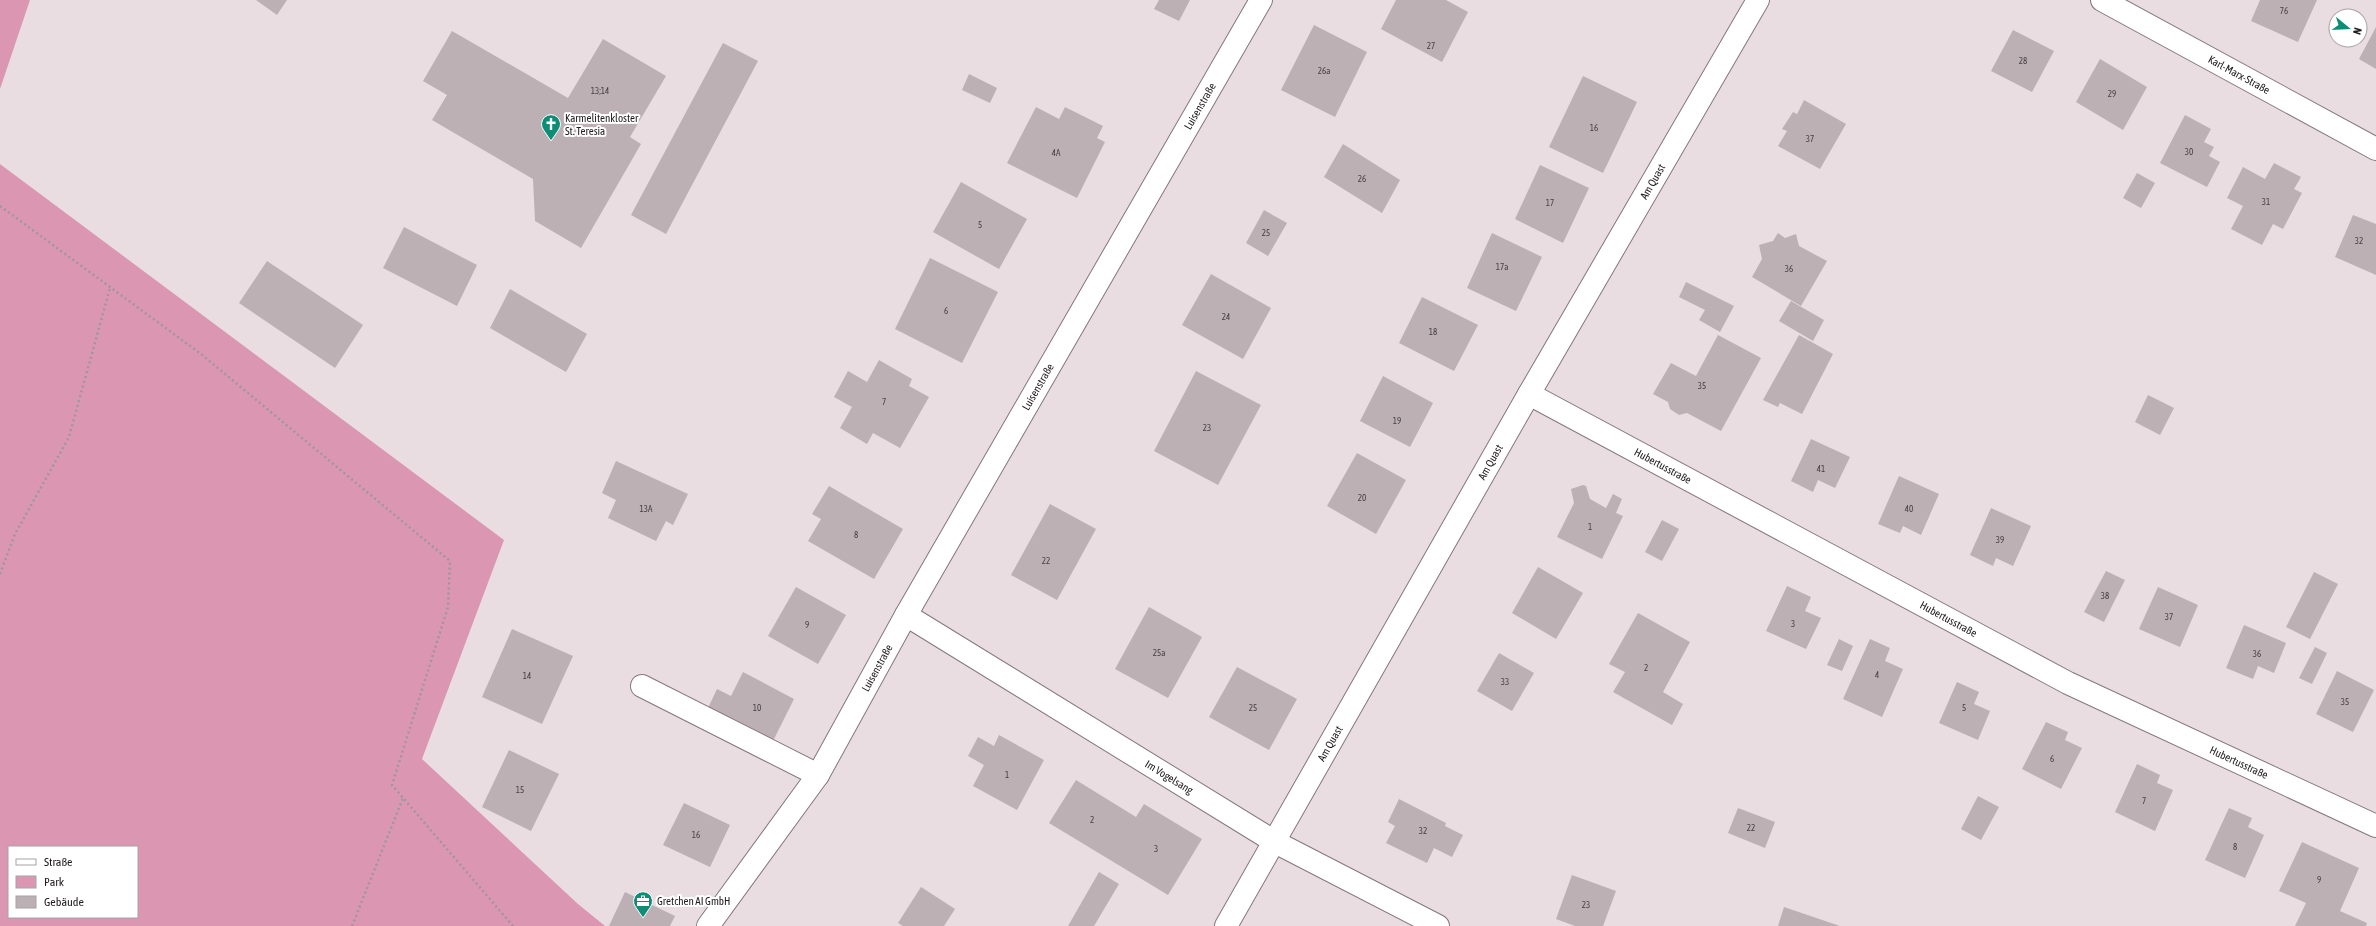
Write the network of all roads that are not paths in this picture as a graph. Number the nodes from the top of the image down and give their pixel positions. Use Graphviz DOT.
graph roads {
  1 [pos="1261,0"];
  2 [pos="1758,0"];
  3 [pos="2102,0"];
  4 [pos="2376,149"];
  5 [pos="1529,394"];
  6 [pos="906,615"];
  7 [pos="642,686"];
  8 [pos="818,774"];
  9 [pos="2376,826"];
  10 [pos="1275,842"];
  11 [pos="708,926"];
  12 [pos="1226,926"];
  13 [pos="1438,926"];
  1 -- 6 [label="street, Luisenstraße"];
  2 -- 5 [label="street, Am Quast"];
  3 -- 4 [label="street, Karl-Marx-Straße"];
  5 -- 9 [label="street, Hubertusstraße"];
  5 -- 10 [label="street, Am Quast"];
  6 -- 8 [label="street, Luisenstraße"];
  6 -- 10 [label="street, Im Vogelsang"];
  7 -- 8 [label="street"];
  8 -- 11 [label="street, Luisenstraße"];
  10 -- 12 [label="street, Am Quast"];
  10 -- 13 [label="street, Im Vogelsang"];
}
